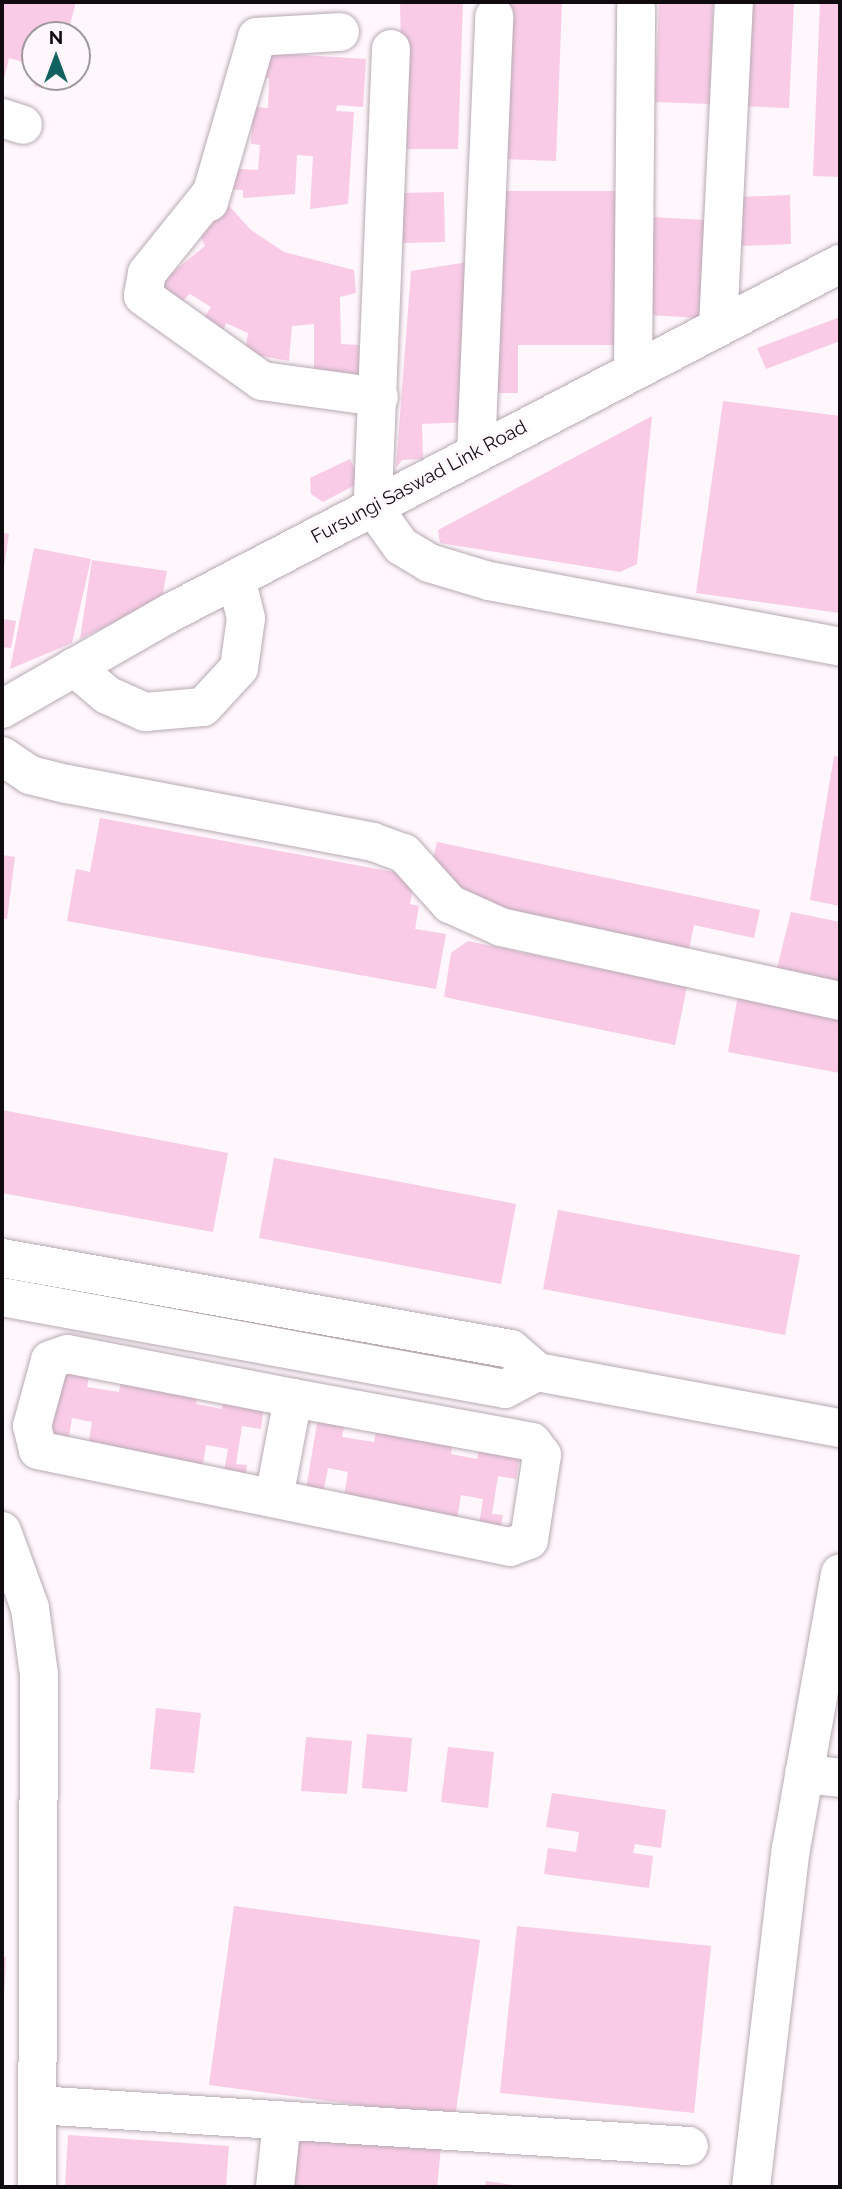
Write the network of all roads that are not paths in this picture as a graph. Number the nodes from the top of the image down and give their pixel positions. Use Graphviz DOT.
graph roads {
  1 [pos="734,2"];
  2 [pos="636,8"];
  3 [pos="495,16"];
  4 [pos="340,32"];
  5 [pos="391,49"];
  6 [pos="840,264"];
  7 [pos="718,327"];
  8 [pos="634,371"];
  9 [pos="379,397"];
  10 [pos="476,453"];
  11 [pos="373,507"];
  12 [pos="236,578"];
  13 [pos="840,647"];
  14 [pos="74,667"];
  15 [pos="2,709"];
  16 [pos="2,756"];
  17 [pos="840,1001"];
  18 [pos="2,1258"];
  19 [pos="2,1297"];
  20 [pos="289,1353"];
  21 [pos="537,1372"];
  22 [pos="287,1397"];
  23 [pos="840,1428"];
  24 [pos="274,1498"];
  25 [pos="2,1531"];
  26 [pos="840,1573"];
  27 [pos="822,1776"];
  28 [pos="37,2105"];
  29 [pos="282,2120"];
  30 [pos="688,2146"];
  31 [pos="37,2187"];
  32 [pos="275,2187"];
  33 [pos="751,2187"];
  1 -- 7 [label="street"];
  2 -- 8 [label="street"];
  3 -- 10 [label="street"];
  4 -- 9 [label="street"];
  5 -- 9 [label="street"];
  6 -- 7 [label="street, Fursungi Saswad Link Road"];
  7 -- 8 [label="street, Fursungi Saswad Link Road"];
  8 -- 10 [label="street, Fursungi Saswad Link Road"];
  9 -- 11 [label="street"];
  10 -- 11 [label="street, Fursungi Saswad Link Road"];
  11 -- 12 [label="street, Fursungi Saswad Link Road"];
  11 -- 13 [label="street"];
  12 -- 14 [label="street, Fursungi Saswad Link Road"];
  12 -- 14 [label="street"];
  14 -- 15 [label="street, Fursungi Saswad Link Road"];
  16 -- 17 [label="street"];
  18 -- 21 [label="street"];
  19 -- 20 [label="street"];
  20 -- 21 [label="street"];
  20 -- 22 [label="street"];
  21 -- 23 [label="street"];
  22 -- 24 [label="street"];
  22 -- 24 [label="street"];
  22 -- 24 [label="street"];
  25 -- 28 [label="street"];
  26 -- 27 [label="street"];
  27 -- 33 [label="street"];
  28 -- 29 [label="street"];
  28 -- 31 [label="street"];
  29 -- 30 [label="street"];
  29 -- 32 [label="street"];
}
